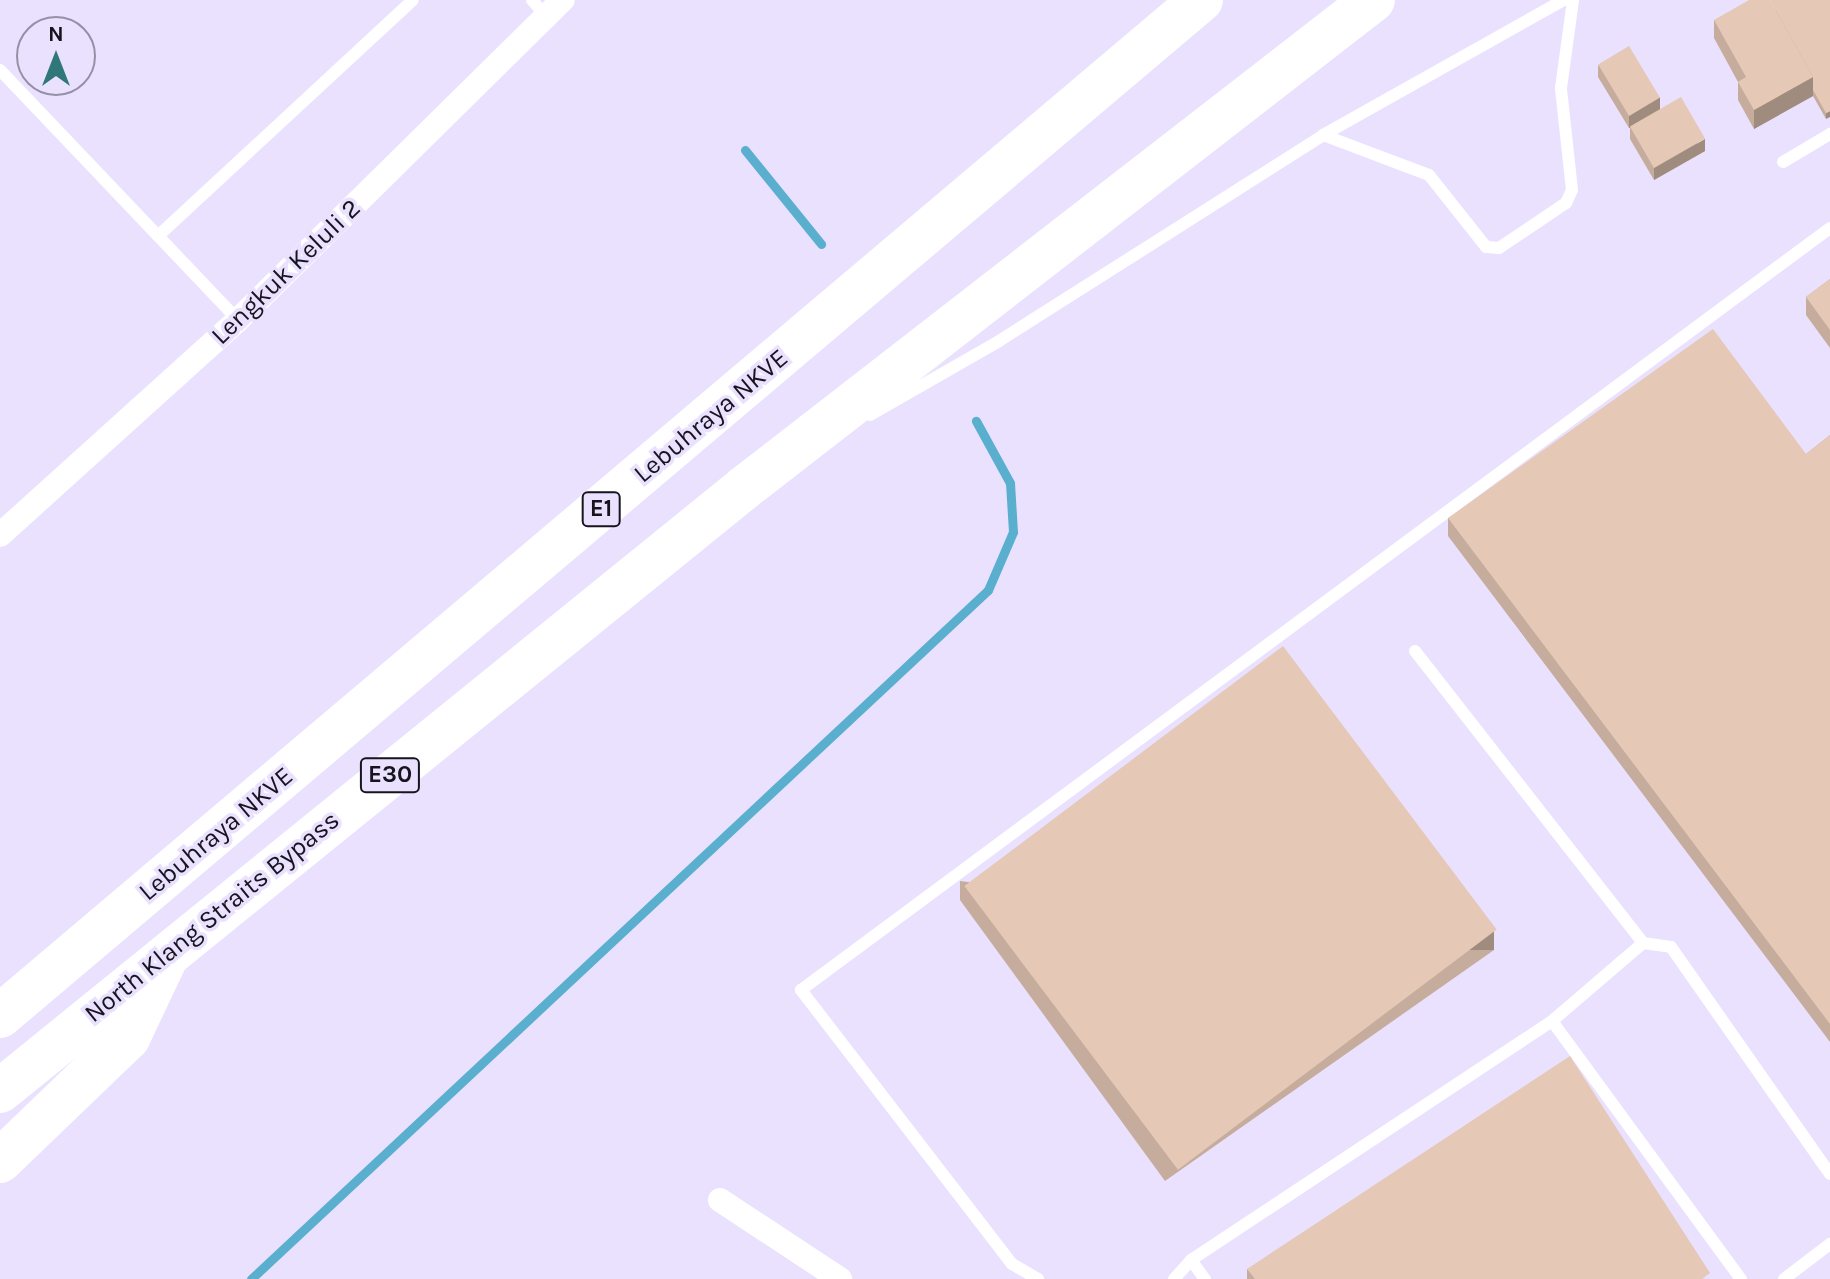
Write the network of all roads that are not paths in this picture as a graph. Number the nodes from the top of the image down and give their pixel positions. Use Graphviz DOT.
graph roads {
  1 [pos="413,0"];
  2 [pos="1201,0"];
  3 [pos="1373,0"];
  4 [pos="1564,0"];
  5 [pos="1573,0"];
  6 [pos="547,5"];
  7 [pos="0,70"];
  8 [pos="1830,134"];
  9 [pos="1323,135"];
  10 [pos="1783,162"];
  11 [pos="1830,228"];
  12 [pos="158,236"];
  13 [pos="238,320"];
  14 [pos="851,426"];
  15 [pos="838,434"];
  16 [pos="744,488"];
  17 [pos="0,535"];
  18 [pos="1415,651"];
  19 [pos="1643,943"];
  20 [pos="167,956"];
  21 [pos="0,1016"];
  22 [pos="1552,1021"];
  23 [pos="0,1091"];
  24 [pos="0,1161"];
  25 [pos="1830,1174"];
  26 [pos="720,1200"];
  27 [pos="1830,1244"];
  28 [pos="1191,1260"];
  29 [pos="840,1279"];
  30 [pos="1038,1279"];
  31 [pos="1174,1279"];
  32 [pos="1205,1279"];
  33 [pos="1741,1279"];
  34 [pos="1784,1279"];
  1 -- 12 [label="lane"];
  2 -- 21 [label="highway, Lebuhraya NKVE / E1"];
  3 -- 16 [label="highway"];
  4 -- 9 [label="lane"];
  5 -- 9 [label="lane"];
  6 -- 13 [label="street, Lengkuk Keluli 2"];
  7 -- 12 [label="lane"];
  8 -- 10 [label="lane"];
  9 -- 14 [label="lane"];
  11 -- 30 [label="lane"];
  12 -- 13 [label="lane"];
  13 -- 17 [label="street, Lengkuk Keluli 2"];
  15 -- 16 [label="lane"];
  16 -- 20 [label="highway, North Klang Straits Bypass / E30"];
  18 -- 19 [label="lane"];
  19 -- 22 [label="lane"];
  19 -- 25 [label="lane"];
  20 -- 23 [label="highway, North Klang Straits Bypass / E30"];
  20 -- 24 [label="highway"];
  22 -- 28 [label="lane"];
  22 -- 33 [label="lane"];
  26 -- 29 [label="street"];
  27 -- 34 [label="lane"];
  28 -- 31 [label="lane"];
  28 -- 32 [label="lane"];
}
